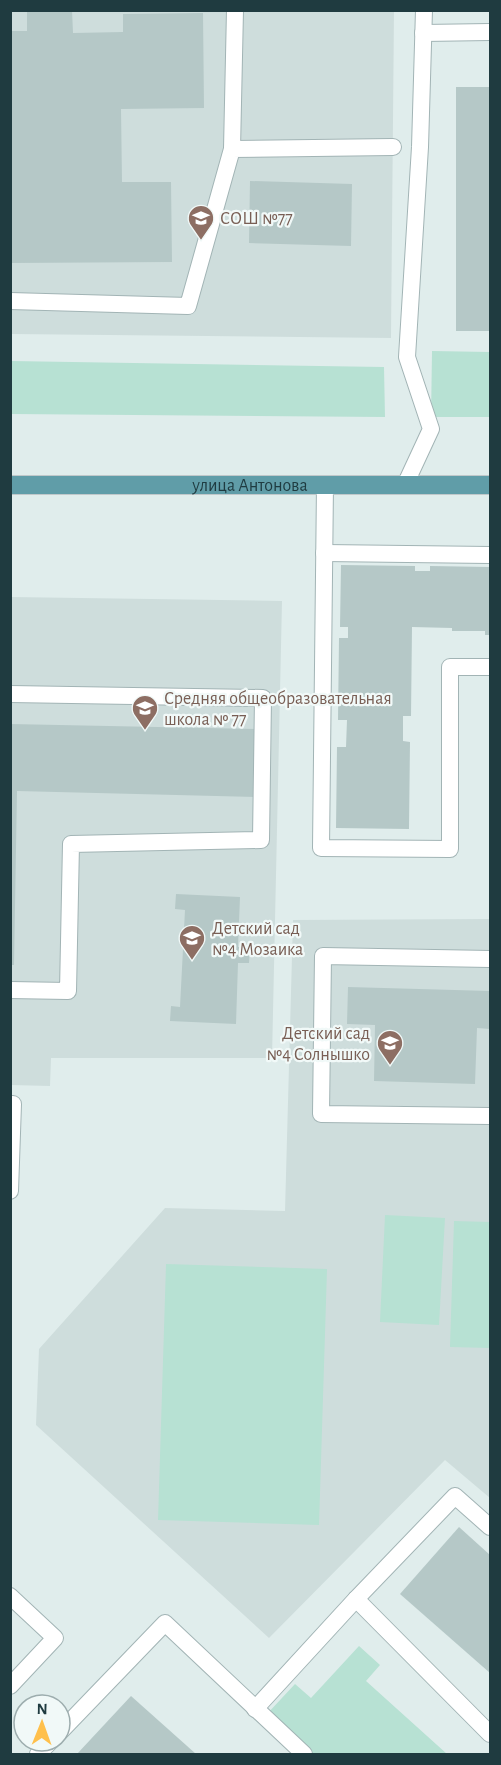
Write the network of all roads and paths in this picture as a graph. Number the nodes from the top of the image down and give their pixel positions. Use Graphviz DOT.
graph roads {
  1 [pos="235,10"];
  2 [pos="424,10"];
  3 [pos="490,32"];
  4 [pos="423,33"];
  5 [pos="393,147"];
  6 [pos="232,149"];
  7 [pos="10,301"];
  8 [pos="10,484"];
  9 [pos="325,484"];
  10 [pos="405,484"];
  11 [pos="490,485"];
  12 [pos="324,553"];
  13 [pos="490,555"];
  14 [pos="490,667"];
  15 [pos="10,694"];
  16 [pos="490,959"];
  17 [pos="10,990"];
  18 [pos="10,1104"];
  19 [pos="490,1116"];
  20 [pos="10,1191"];
  21 [pos="490,1527"];
  22 [pos="10,1596"];
  23 [pos="356,1599"];
  24 [pos="10,1686"];
  25 [pos="255,1709"];
  26 [pos="72,1720"];
  27 [pos="490,1734"];
  28 [pos="304,1755"];
  1 -- 6 [label="lane"];
  2 -- 4 [label="lane"];
  3 -- 4 [label="lane"];
  4 -- 10 [label="lane"];
  5 -- 6 [label="lane"];
  6 -- 7 [label="lane"];
  8 -- 9 [label="main road, улица Антонова"];
  9 -- 10 [label="main road, улица Антонова"];
  9 -- 12 [label="lane"];
  10 -- 11 [label="main road, улица Антонова"];
  12 -- 13 [label="lane"];
  12 -- 14 [label="lane"];
  15 -- 17 [label="lane"];
  16 -- 19 [label="lane"];
  18 -- 20 [label="lane"];
  21 -- 23 [label="lane"];
  22 -- 24 [label="lane"];
  23 -- 25 [label="lane"];
  23 -- 27 [label="lane"];
  25 -- 26 [label="lane"];
  25 -- 28 [label="lane"];
}
